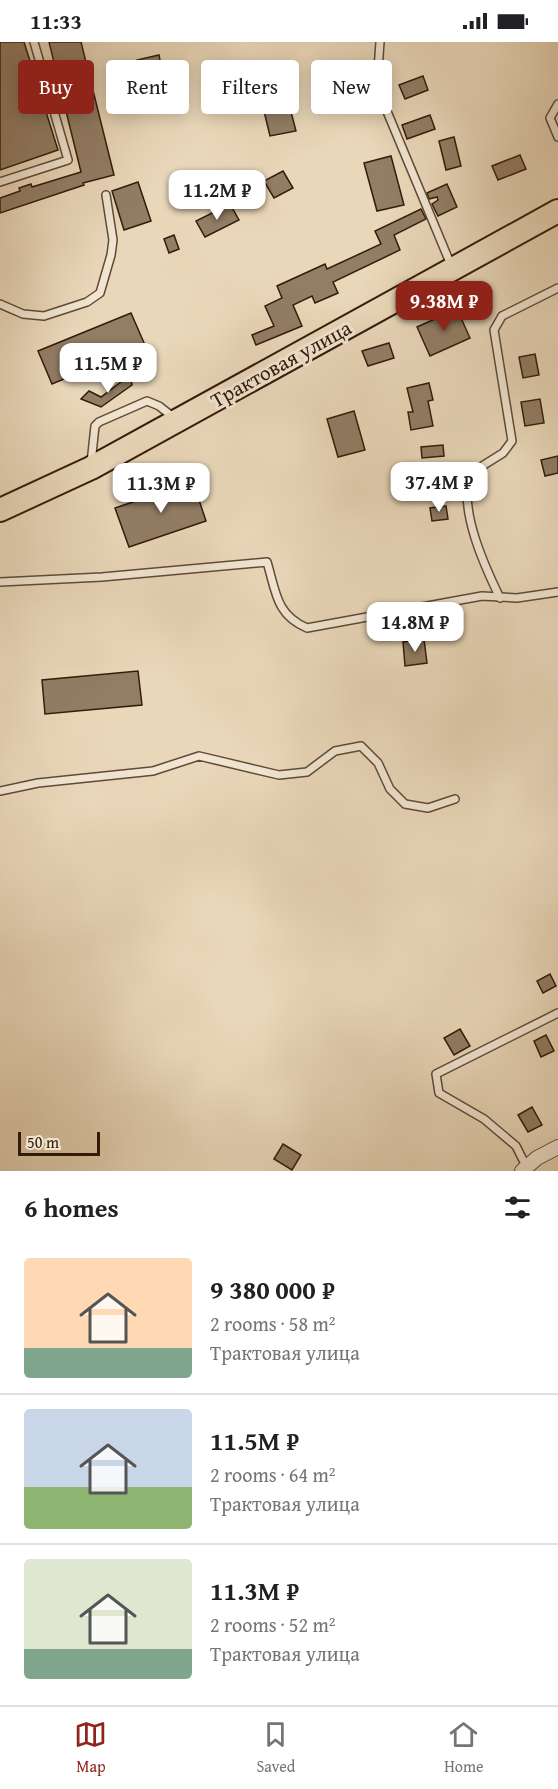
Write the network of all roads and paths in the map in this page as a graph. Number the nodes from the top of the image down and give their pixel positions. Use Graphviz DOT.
graph roads {
  1 [pos="34,42"];
  2 [pos="380,42"];
  3 [pos="558,104"];
  4 [pos="558,138"];
  5 [pos="0,182"];
  6 [pos="106,195"];
  7 [pos="558,211"];
  8 [pos="453,269"];
  9 [pos="558,288"];
  10 [pos="0,304"];
  11 [pos="177,420"];
  12 [pos="91,468"];
  13 [pos="0,510"];
  14 [pos="0,582"];
  15 [pos="558,592"];
  16 [pos="500,598"];
  17 [pos="0,791"];
  18 [pos="455,799"];
  19 [pos="558,1013"];
  20 [pos="558,1147"];
  21 [pos="524,1169"];
  1 -- 5 [label="lane"];
  2 -- 8 [label="lane"];
  3 -- 4 [label="lane"];
  6 -- 10 [label="lane"];
  7 -- 8 [label="highway, Трактовая улица"];
  8 -- 11 [label="highway, Трактовая улица"];
  9 -- 16 [label="lane"];
  11 -- 12 [label="highway, Трактовая улица"];
  11 -- 12 [label="lane"];
  12 -- 13 [label="highway, Трактовая улица"];
  14 -- 16 [label="lane"];
  15 -- 16 [label="lane"];
  17 -- 18 [label="lane"];
  19 -- 21 [label="lane"];
  20 -- 21 [label="street"];
}
